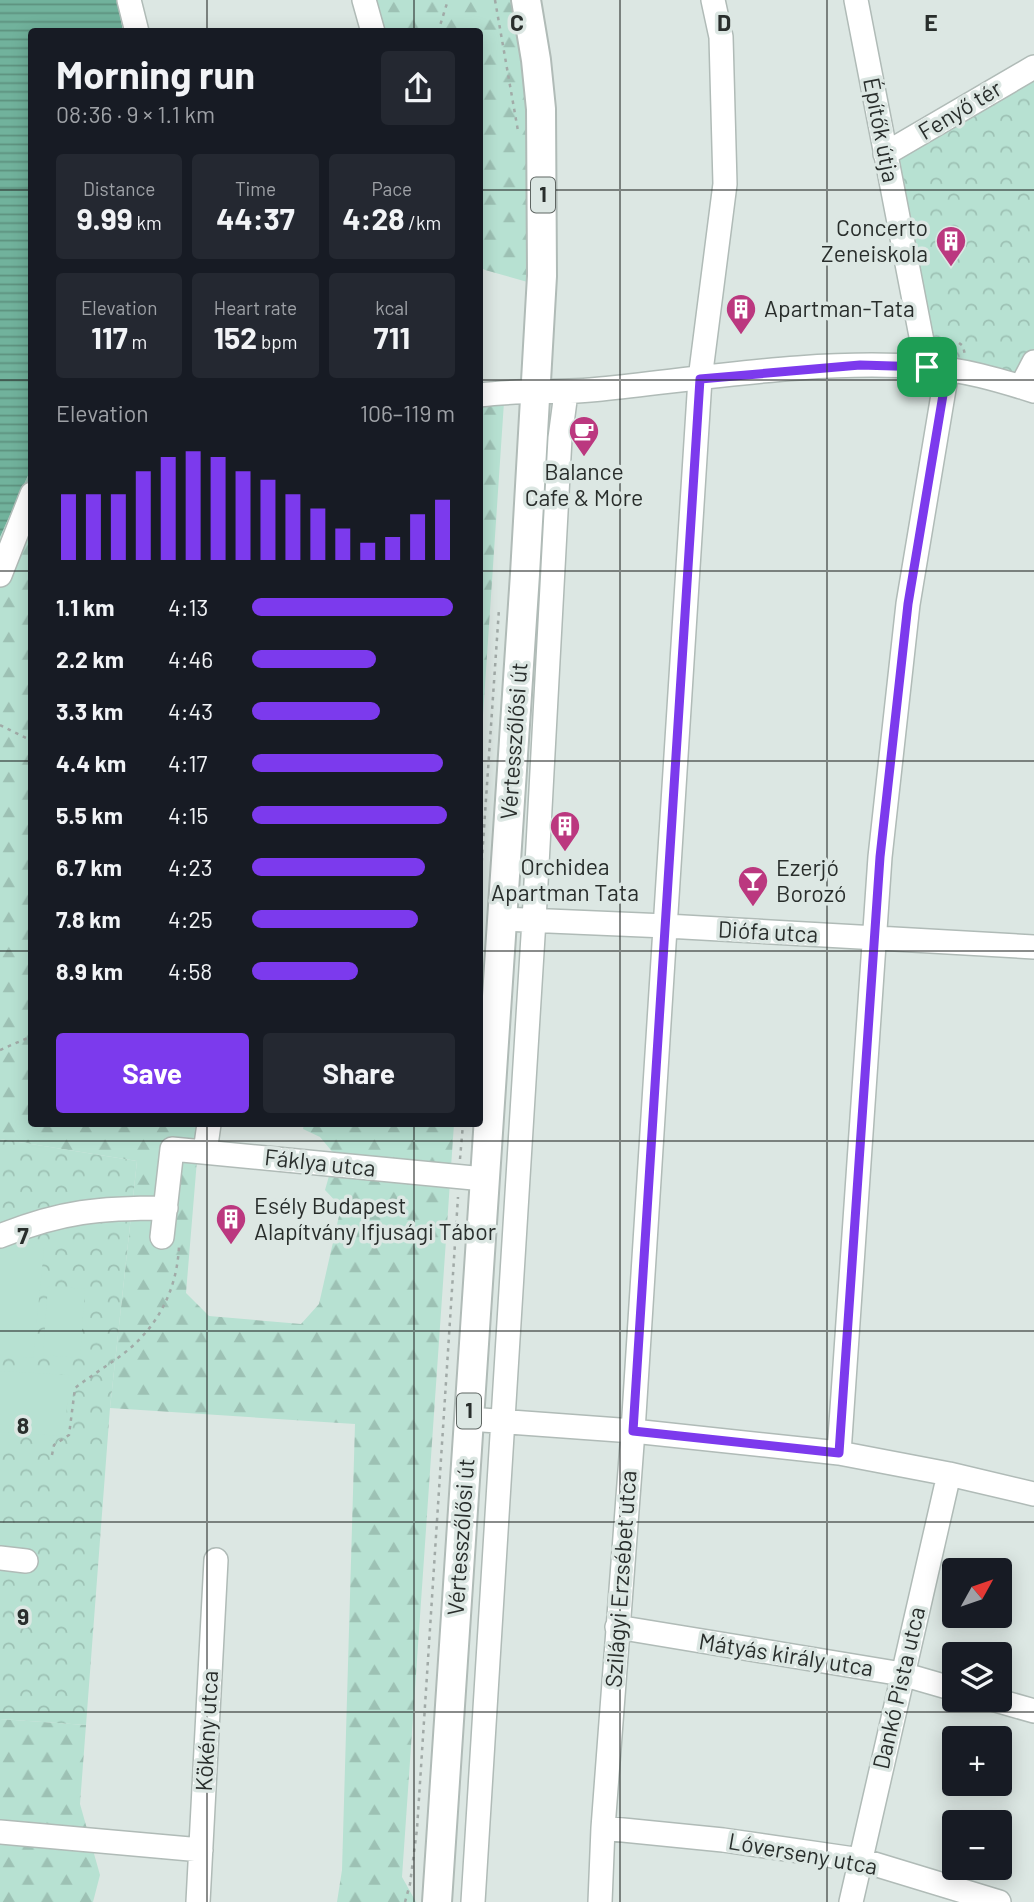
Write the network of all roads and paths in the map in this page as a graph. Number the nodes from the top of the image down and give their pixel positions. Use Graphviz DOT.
graph roads {
  1 [pos="129,0"];
  2 [pos="364,0"];
  3 [pos="448,0"];
  4 [pos="495,0"];
  5 [pos="526,0"];
  6 [pos="713,0"];
  7 [pos="856,0"];
  8 [pos="136,28"];
  9 [pos="372,28"];
  10 [pos="439,28"];
  11 [pos="1034,67"];
  12 [pos="519,138"];
  13 [pos="886,155"];
  14 [pos="1034,362"];
  15 [pos="937,369"];
  16 [pos="700,379"];
  17 [pos="1027,389"];
  18 [pos="535,391"];
  19 [pos="566,393"];
  20 [pos="483,395"];
  21 [pos="28,504"];
  22 [pos="0,575"];
  23 [pos="499,610"];
  24 [pos="0,725"];
  25 [pos="28,739"];
  26 [pos="483,843"];
  27 [pos="502,919"];
  28 [pos="534,920"];
  29 [pos="666,926"];
  30 [pos="873,938"];
  31 [pos="1034,947"];
  32 [pos="28,1038"];
  33 [pos="0,1050"];
  34 [pos="483,1083"];
  35 [pos="209,1127"];
  36 [pos="464,1127"];
  37 [pos="478,1127"];
  38 [pos="205,1152"];
  39 [pos="472,1178"];
  40 [pos="166,1208"];
  41 [pos="0,1236"];
  42 [pos="171,1240"];
  43 [pos="469,1419"];
  44 [pos="503,1422"];
  45 [pos="633,1431"];
  46 [pos="839,1453"];
  47 [pos="52,1455"];
  48 [pos="948,1474"];
  49 [pos="1034,1494"];
  50 [pos="0,1558"];
  51 [pos="216,1560"];
  52 [pos="26,1561"];
  53 [pos="617,1627"];
  54 [pos="902,1674"];
  55 [pos="942,1686"];
  56 [pos="1012,1705"];
  57 [pos="1034,1711"];
  58 [pos="603,1828"];
  59 [pos="0,1832"];
  60 [pos="201,1850"];
  61 [pos="860,1860"];
  62 [pos="198,1902"];
  63 [pos="405,1902"];
  64 [pos="438,1902"];
  65 [pos="473,1902"];
  66 [pos="600,1902"];
  67 [pos="851,1902"];
  68 [pos="999,1902"];
  1 -- 8 [label="street"];
  2 -- 9 [label="street"];
  3 -- 10 [label="path"];
  4 -- 12 [label="path"];
  5 -- 18 [label="main road, Vértesszőlősi út / 1"];
  6 -- 16 [label="street, Szilágyi Erzsébet utca"];
  7 -- 13 [label="street, Építők útja"];
  11 -- 13 [label="street, Fenyő tér"];
  13 -- 15 [label="street, Építők útja"];
  14 -- 17 [label="street"];
  15 -- 16 [label="street"];
  15 -- 17 [label="street"];
  15 -- 30 [label="street"];
  16 -- 19 [label="street"];
  16 -- 29 [label="street, Szilágyi Erzsébet utca"];
  18 -- 19 [label="street"];
  18 -- 20 [label="street"];
  18 -- 27 [label="main road, Vértesszőlősi út / 1"];
  19 -- 28 [label="street, Vértesszőlősi út"];
  21 -- 22 [label="street"];
  23 -- 26 [label="path"];
  24 -- 25 [label="path"];
  27 -- 28 [label="street, Diófa utca"];
  27 -- 34 [label="main road, Vértesszőlősi út / 1"];
  28 -- 29 [label="street, Diófa utca"];
  28 -- 44 [label="street, Vértesszőlősi út"];
  29 -- 30 [label="street, Diófa utca"];
  29 -- 45 [label="street, Szilágyi Erzsébet utca"];
  30 -- 31 [label="street, Diófa utca"];
  30 -- 46 [label="street"];
  32 -- 33 [label="path"];
  35 -- 38 [label="street"];
  36 -- 39 [label="path"];
  37 -- 39 [label="main road, Vértesszőlősi út / 1"];
  38 -- 39 [label="street, Fáklya utca"];
  38 -- 40 [label="street, Fáklya utca"];
  39 -- 43 [label="main road, Vértesszőlősi út / 1"];
  39 -- 63 [label="path"];
  40 -- 41 [label="street"];
  40 -- 42 [label="street"];
  42 -- 47 [label="path"];
  43 -- 44 [label="street"];
  43 -- 64 [label="main road, Vértesszőlősi út / 1"];
  44 -- 45 [label="street"];
  44 -- 65 [label="street, Vértesszőlősi út"];
  45 -- 46 [label="street"];
  45 -- 53 [label="street, Szilágyi Erzsébet utca"];
  46 -- 48 [label="street"];
  48 -- 49 [label="street"];
  48 -- 54 [label="street, Dankó Pista utca"];
  50 -- 52 [label="street"];
  51 -- 60 [label="street, Kökény utca"];
  53 -- 54 [label="street, Mátyás király utca"];
  53 -- 58 [label="street, Szilágyi Erzsébet utca"];
  54 -- 55 [label="street, Mátyás király utca"];
  54 -- 61 [label="street, Dankó Pista utca"];
  56 -- 57 [label="street"];
  58 -- 61 [label="street, Lóverseny utca"];
  58 -- 66 [label="street, Szilágyi Erzsébet utca"];
  59 -- 60 [label="street"];
  60 -- 62 [label="street, Kökény utca"];
  61 -- 67 [label="street, Dankó Pista utca"];
  61 -- 68 [label="street, Lóverseny utca"];
}
